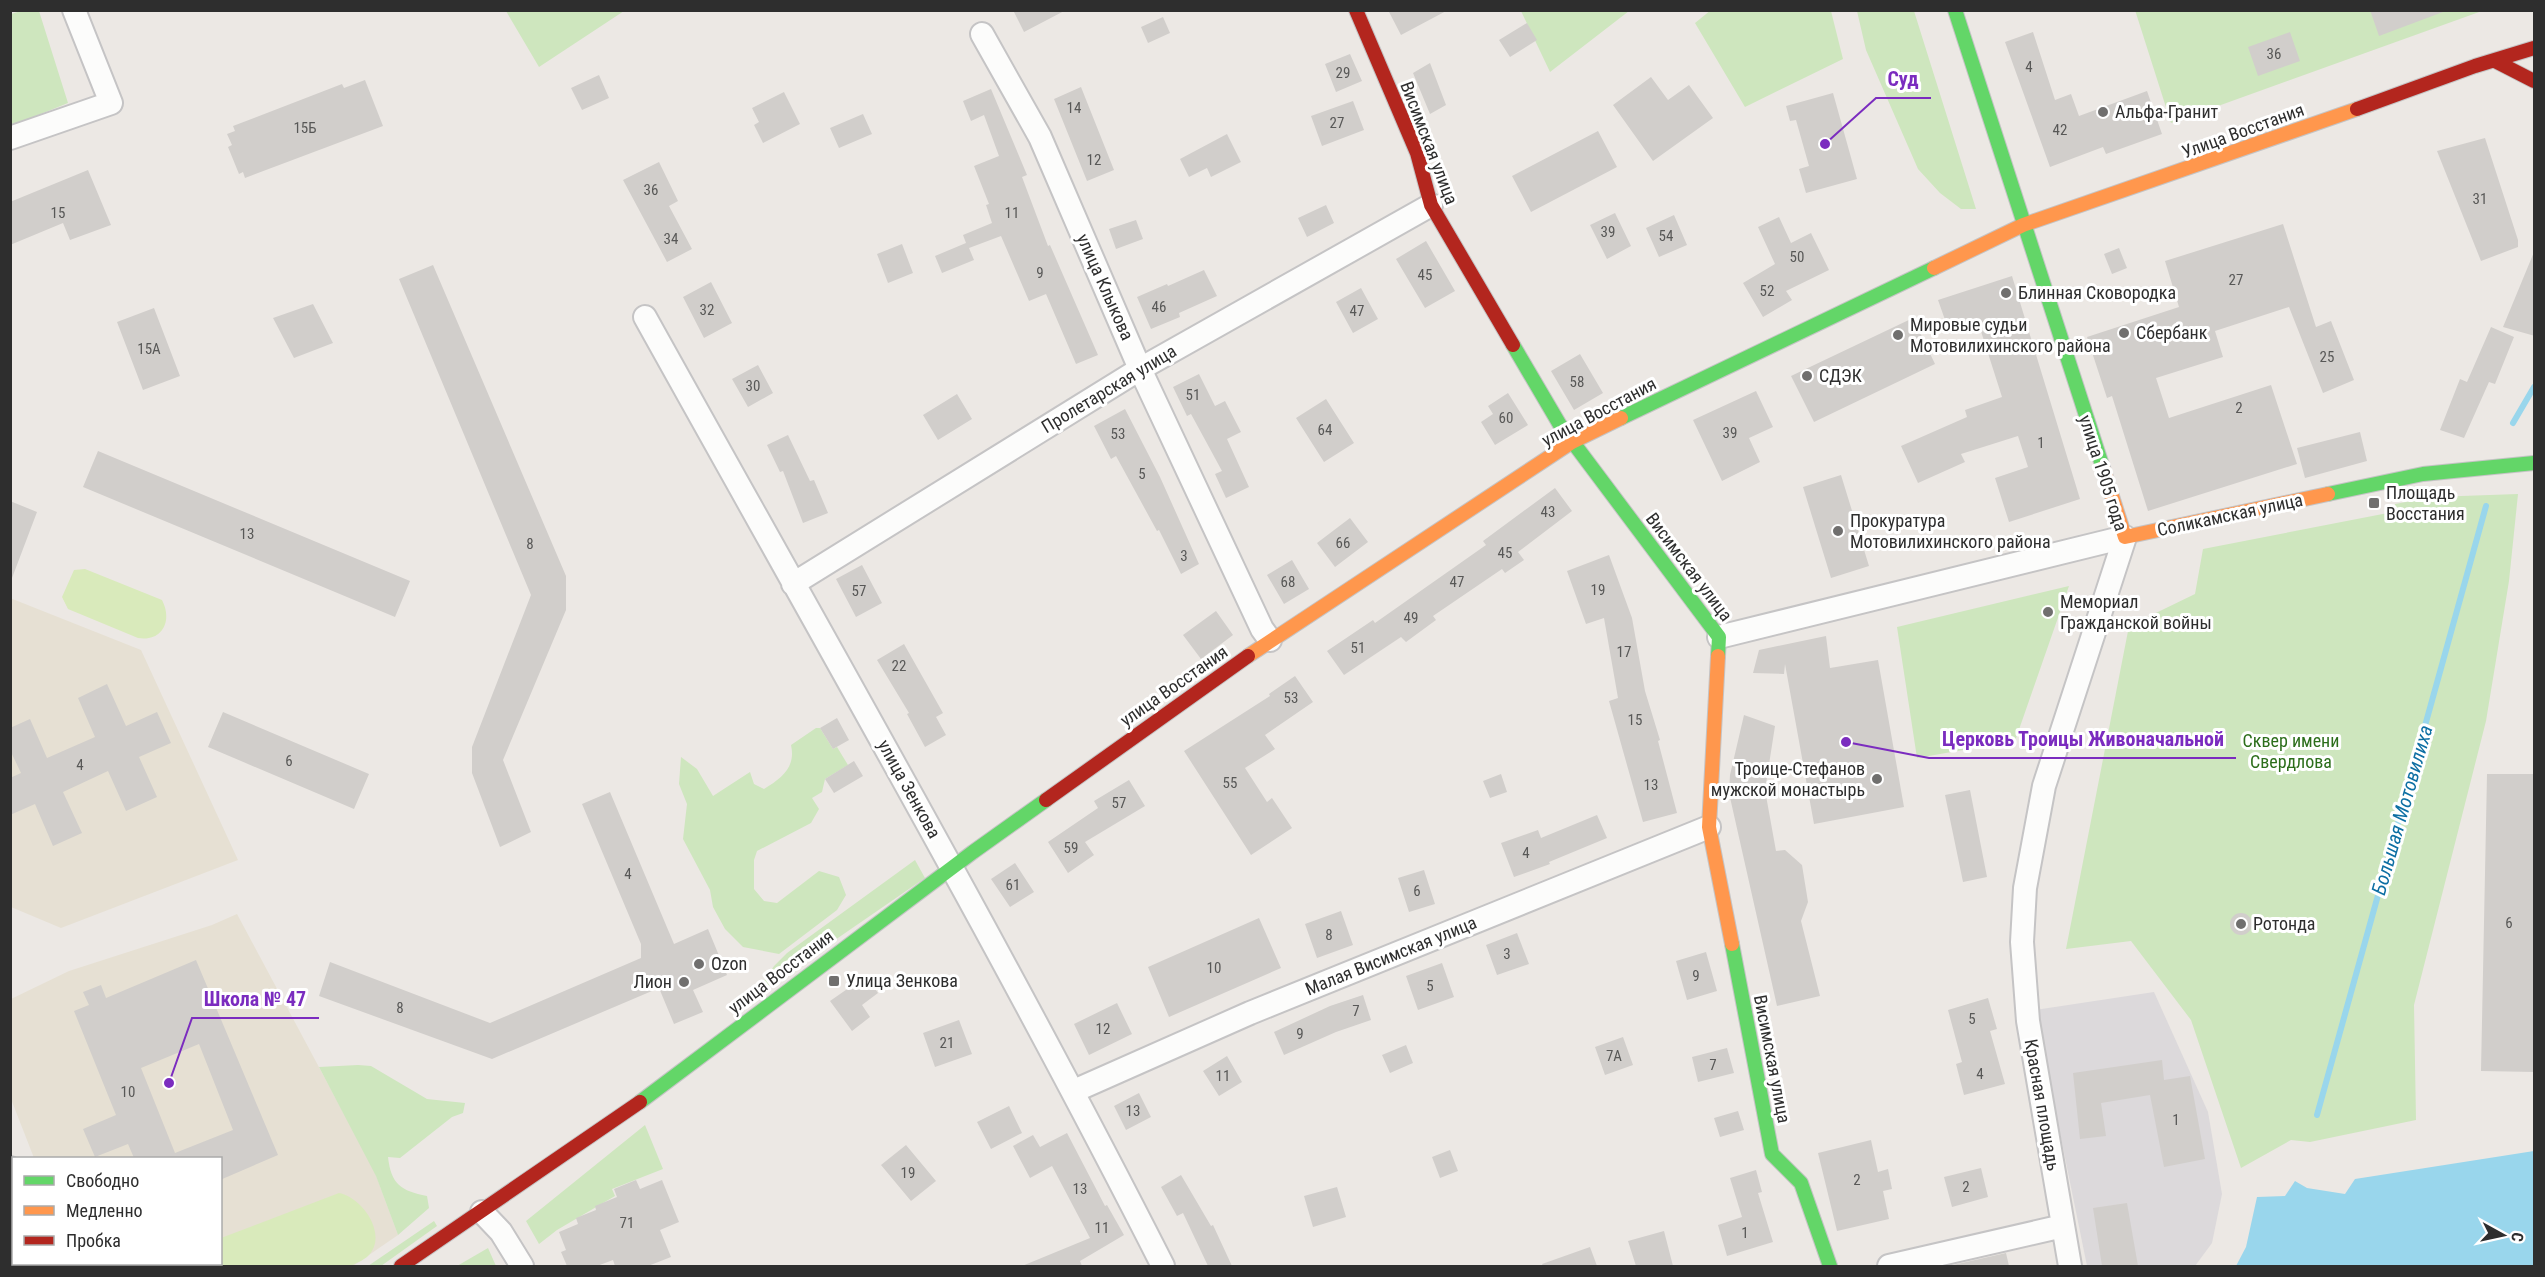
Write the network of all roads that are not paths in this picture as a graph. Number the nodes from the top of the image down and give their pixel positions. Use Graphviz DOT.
graph roads {
  1 [pos="74,10"];
  2 [pos="1356,10"];
  3 [pos="1955,10"];
  4 [pos="982,34"];
  5 [pos="2535,48"];
  6 [pos="2495,61"];
  7 [pos="2535,81"];
  8 [pos="10,138"];
  9 [pos="1431,205"];
  10 [pos="2023,225"];
  11 [pos="645,317"];
  12 [pos="1140,369"];
  13 [pos="1572,442"];
  14 [pos="2535,464"];
  15 [pos="2125,537"];
  16 [pos="793,584"];
  17 [pos="1719,637"];
  18 [pos="1270,640"];
  19 [pos="1709,826"];
  20 [pos="952,869"];
  21 [pos="2022,942"];
  22 [pos="1074,1091"];
  23 [pos="482,1212"];
  24 [pos="2063,1226"];
  25 [pos="401,1266"];
  26 [pos="522,1266"];
  27 [pos="1163,1266"];
  28 [pos="1830,1266"];
  29 [pos="1888,1266"];
  30 [pos="2070,1266"];
  1 -- 8 [label="street"];
  2 -- 9 [label="street, Висимская улица"];
  3 -- 10 [label="street, улица 1905 года"];
  4 -- 12 [label="street, улица Клыкова"];
  5 -- 6 [label="street"];
  6 -- 7 [label="street"];
  6 -- 10 [label="street, Улица Восстания"];
  9 -- 12 [label="street, Пролетарская улица"];
  9 -- 13 [label="street, Висимская улица"];
  10 -- 13 [label="street, улица Восстания"];
  10 -- 15 [label="street, улица 1905 года"];
  11 -- 16 [label="street, улица Зенкова"];
  12 -- 16 [label="street, Пролетарская улица"];
  12 -- 18 [label="street, улица Клыкова"];
  13 -- 17 [label="street, Висимская улица"];
  13 -- 18 [label="street, улица Восстания"];
  14 -- 15 [label="street, Соликамская улица"];
  15 -- 17 [label="street, Соликамская улица"];
  15 -- 21 [label="street, улица 1905 года"];
  16 -- 20 [label="street, улица Зенкова"];
  17 -- 19 [label="street, Висимская улица"];
  18 -- 20 [label="street, улица Восстания"];
  19 -- 22 [label="street, Малая Висимская улица"];
  19 -- 28 [label="street, Висимская улица"];
  20 -- 22 [label="street, улица Зенкова"];
  20 -- 23 [label="street, улица Восстания"];
  21 -- 24 [label="street, Красная площадь"];
  22 -- 27 [label="street, улица Зенкова"];
  23 -- 25 [label="street, улица Восстания"];
  23 -- 26 [label="street"];
  24 -- 29 [label="street"];
  24 -- 30 [label="street, Красная площадь"];
}
